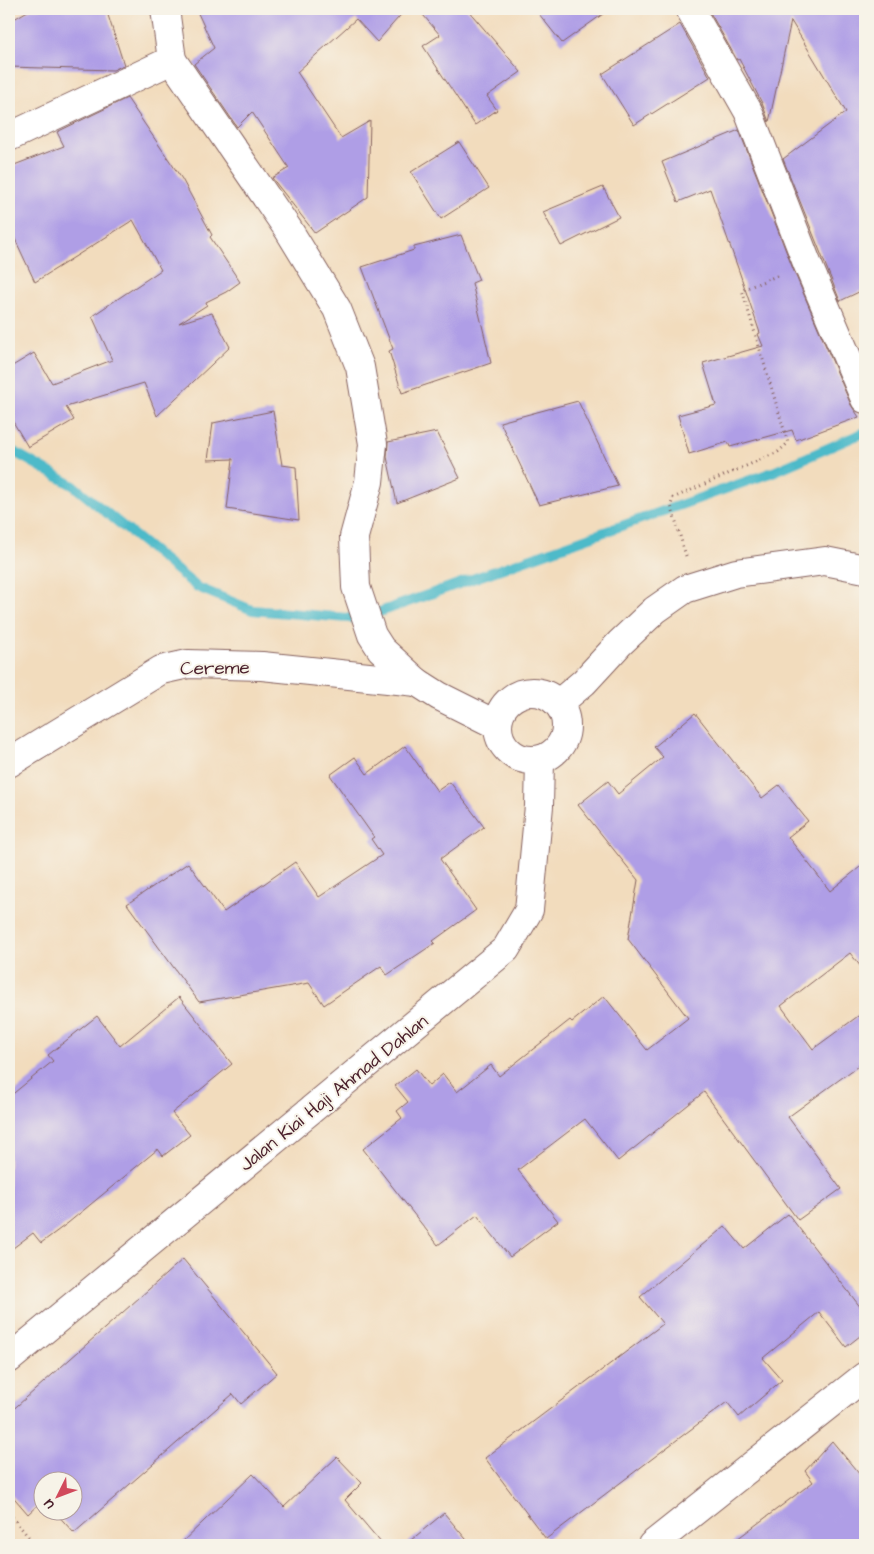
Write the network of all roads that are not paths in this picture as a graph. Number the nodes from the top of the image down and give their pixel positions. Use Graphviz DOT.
graph roads {
  1 [pos="165,9"];
  2 [pos="690,9"];
  3 [pos="172,60"];
  4 [pos="9,137"];
  5 [pos="863,390"];
  6 [pos="865,569"];
  7 [pos="417,682"];
  8 [pos="558,704"];
  9 [pos="498,724"];
  10 [pos="13,751"];
  11 [pos="540,760"];
  12 [pos="9,1358"];
  13 [pos="865,1376"];
  14 [pos="652,1545"];
  1 -- 3 [label="street"];
  2 -- 5 [label="street"];
  3 -- 4 [label="street"];
  3 -- 7 [label="street"];
  6 -- 8 [label="street"];
  7 -- 9 [label="street"];
  7 -- 10 [label="street, Cereme"];
  8 -- 9 [label="street"];
  8 -- 11 [label="street"];
  9 -- 11 [label="street"];
  11 -- 12 [label="street, Jalan Kiai Haji Ahmad Dahlan"];
  13 -- 14 [label="street"];
}
